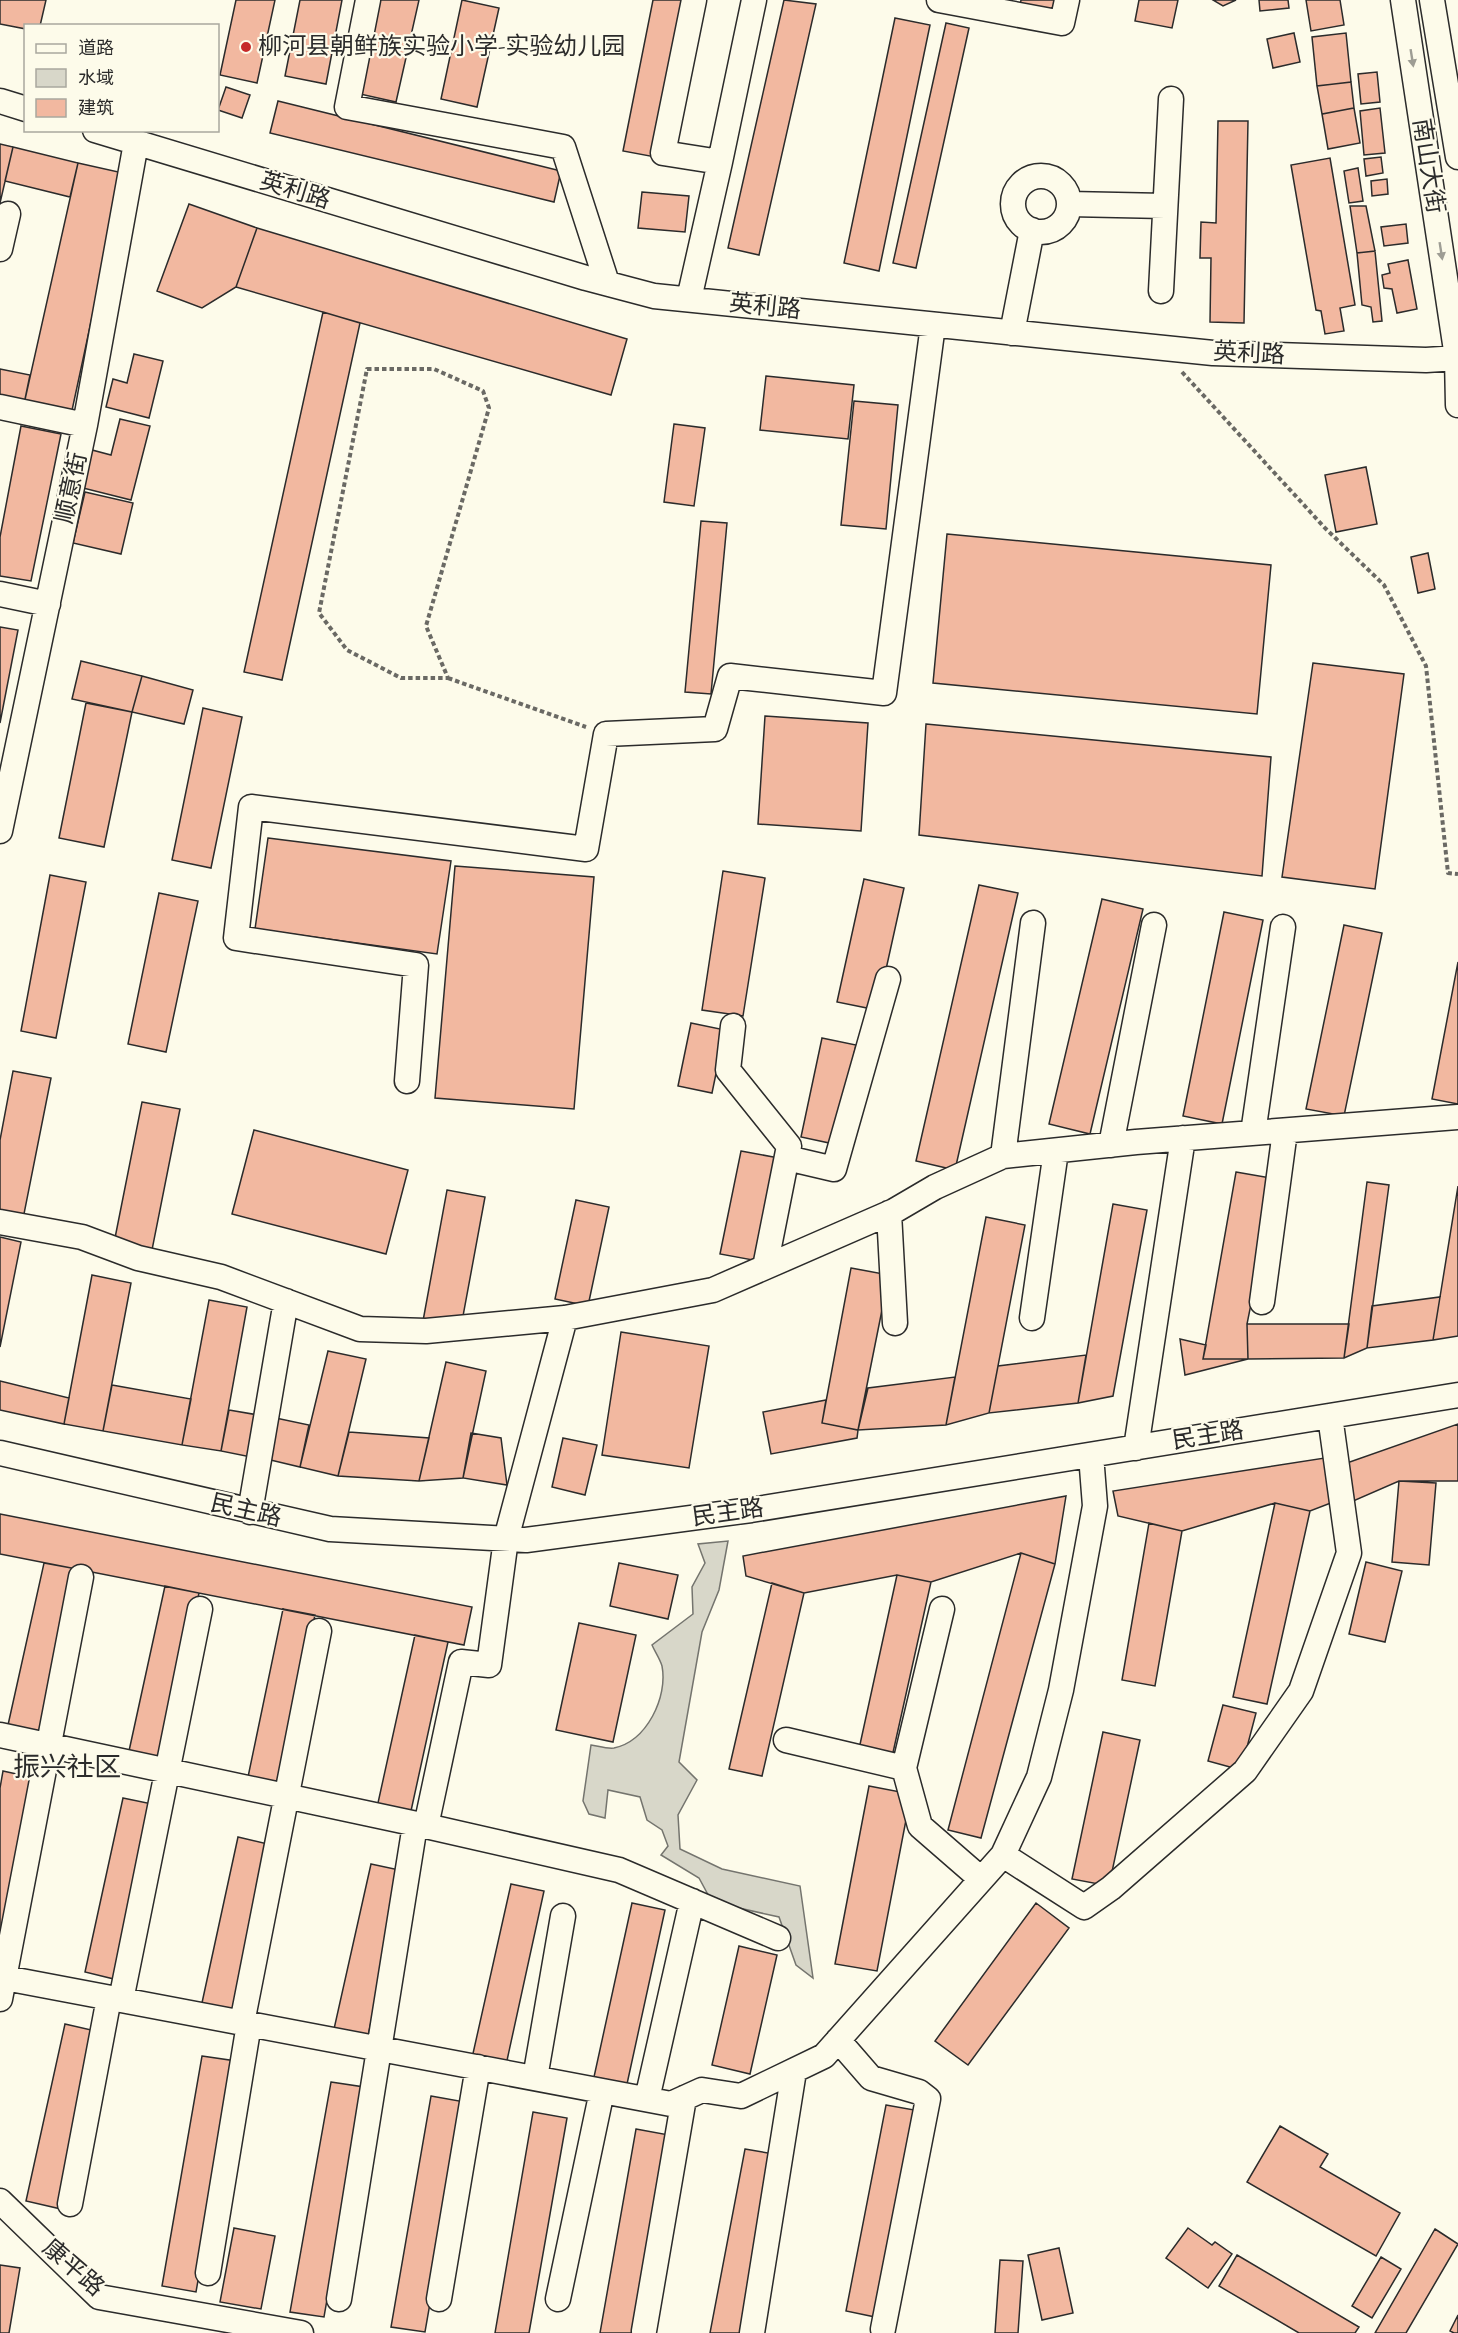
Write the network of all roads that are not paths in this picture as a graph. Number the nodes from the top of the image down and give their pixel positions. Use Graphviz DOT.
graph roads {
  1 [pos="368,0"];
  2 [pos="694,0"];
  3 [pos="754,0"];
  4 [pos="1067,0"];
  5 [pos="1403,0"];
  6 [pos="1432,0"];
  7 [pos="945,1"];
  8 [pos="1171,99"];
  9 [pos="0,101"];
  10 [pos="24,108"];
  11 [pos="101,132"];
  12 [pos="136,143"];
  13 [pos="1458,157"];
  14 [pos="720,162"];
  15 [pos="1069,204"];
  16 [pos="1165,206"];
  17 [pos="8,214"];
  18 [pos="1032,230"];
  19 [pos="0,249"];
  20 [pos="607,283"];
  21 [pos="1161,291"];
  22 [pos="689,299"];
  23 [pos="933,325"];
  24 [pos="1012,333"];
  25 [pos="1457,357"];
  26 [pos="1458,405"];
  27 [pos="0,407"];
  28 [pos="85,425"];
  29 [pos="0,594"];
  30 [pos="48,604"];
  31 [pos="0,831"];
  32 [pos="1033,924"];
  33 [pos="1154,925"];
  34 [pos="1283,927"];
  35 [pos="888,979"];
  36 [pos="733,1026"];
  37 [pos="407,1081"];
  38 [pos="1458,1118"];
  39 [pos="1285,1131"];
  40 [pos="1253,1133"];
  41 [pos="1183,1138"];
  42 [pos="1111,1145"];
  43 [pos="1056,1151"];
  44 [pos="1003,1156"];
  45 [pos="787,1158"];
  46 [pos="889,1213"];
  47 [pos="0,1222"];
  48 [pos="765,1267"];
  49 [pos="286,1301"];
  50 [pos="1262,1302"];
  51 [pos="565,1318"];
  52 [pos="1032,1318"];
  53 [pos="895,1323"];
  54 [pos="1458,1395"];
  55 [pos="1330,1416"];
  56 [pos="1136,1448"];
  57 [pos="0,1453"];
  58 [pos="1090,1455"];
  59 [pos="250,1512"];
  60 [pos="506,1539"];
  61 [pos="81,1578"];
  62 [pos="942,1609"];
  63 [pos="200,1610"];
  64 [pos="319,1631"];
  65 [pos="0,1736"];
  66 [pos="786,1740"];
  67 [pos="49,1746"];
  68 [pos="904,1767"];
  69 [pos="168,1772"];
  70 [pos="286,1797"];
  71 [pos="420,1826"];
  72 [pos="1003,1855"];
  73 [pos="981,1879"];
  74 [pos="692,1901"];
  75 [pos="563,1916"];
  76 [pos="778,1938"];
  77 [pos="1,1984"];
  78 [pos="115,1999"];
  79 [pos="246,2023"];
  80 [pos="838,2040"];
  81 [pos="380,2049"];
  82 [pos="478,2067"];
  83 [pos="794,2071"];
  84 [pos="536,2078"];
  85 [pos="602,2091"];
  86 [pos="684,2098"];
  87 [pos="646,2099"];
  88 [pos="0,2201"];
  89 [pos="70,2204"];
  90 [pos="208,2273"];
  91 [pos="339,2299"];
  92 [pos="439,2299"];
  93 [pos="558,2299"];
  94 [pos="883,2329"];
  95 [pos="644,2331"];
  96 [pos="301,2333"];
  97 [pos="752,2333"];
  1 -- 20 [label="street"];
  2 -- 14 [label="street"];
  3 -- 14 [label="street"];
  4 -- 7 [label="street"];
  5 -- 25 [label="street, 南山大街, one-way"];
  6 -- 13 [label="street, 南山大街"];
  8 -- 16 [label="street"];
  9 -- 10 [label="street"];
  11 -- 12 [label="street, 英利路"];
  12 -- 20 [label="street, 英利路"];
  12 -- 28 [label="street, 顺意街"];
  14 -- 22 [label="street"];
  15 -- 16 [label="street"];
  15 -- 18 [label="street"];
  15 -- 18 [label="street"];
  16 -- 21 [label="street"];
  17 -- 19 [label="street"];
  18 -- 24 [label="street"];
  20 -- 22 [label="street, 英利路"];
  22 -- 23 [label="street, 英利路"];
  23 -- 24 [label="street, 英利路"];
  23 -- 37 [label="street"];
  24 -- 25 [label="street, 英利路"];
  25 -- 26 [label="street, 南山大街"];
  27 -- 28 [label="street"];
  28 -- 30 [label="street, 顺意街"];
  29 -- 30 [label="street"];
  30 -- 31 [label="street, 顺意街"];
  32 -- 44 [label="street"];
  33 -- 42 [label="street"];
  34 -- 40 [label="street"];
  35 -- 45 [label="street"];
  36 -- 45 [label="street"];
  38 -- 39 [label="street"];
  39 -- 40 [label="street"];
  39 -- 50 [label="street"];
  40 -- 41 [label="street"];
  41 -- 42 [label="street"];
  41 -- 56 [label="street"];
  42 -- 43 [label="street"];
  43 -- 44 [label="street"];
  43 -- 52 [label="street"];
  44 -- 46 [label="street"];
  45 -- 48 [label="street"];
  46 -- 48 [label="street"];
  46 -- 53 [label="street"];
  47 -- 49 [label="street"];
  48 -- 51 [label="street"];
  49 -- 51 [label="street"];
  49 -- 59 [label="street"];
  51 -- 60 [label="street"];
  54 -- 55 [label="street, 民主路"];
  55 -- 56 [label="street, 民主路"];
  55 -- 72 [label="street"];
  56 -- 58 [label="street, 民主路"];
  57 -- 59 [label="street, 民主路"];
  58 -- 60 [label="street, 民主路"];
  58 -- 72 [label="street"];
  59 -- 60 [label="street, 民主路"];
  60 -- 71 [label="street"];
  61 -- 67 [label="street"];
  62 -- 68 [label="street"];
  63 -- 69 [label="street"];
  64 -- 70 [label="street"];
  65 -- 67 [label="street"];
  66 -- 68 [label="street"];
  67 -- 69 [label="street"];
  67 -- 77 [label="street"];
  68 -- 73 [label="street"];
  69 -- 70 [label="street"];
  69 -- 78 [label="street"];
  70 -- 71 [label="street"];
  70 -- 79 [label="street"];
  71 -- 74 [label="street"];
  71 -- 81 [label="street"];
  72 -- 73 [label="street"];
  73 -- 80 [label="street"];
  74 -- 76 [label="street"];
  74 -- 87 [label="street"];
  75 -- 84 [label="street"];
  77 -- 78 [label="street"];
  78 -- 79 [label="street"];
  78 -- 89 [label="street"];
  79 -- 81 [label="street"];
  79 -- 90 [label="street"];
  80 -- 83 [label="street"];
  80 -- 94 [label="street"];
  81 -- 82 [label="street"];
  81 -- 91 [label="street"];
  82 -- 84 [label="street"];
  82 -- 92 [label="street"];
  83 -- 86 [label="street"];
  83 -- 97 [label="street"];
  84 -- 85 [label="street"];
  85 -- 87 [label="street"];
  85 -- 93 [label="street"];
  86 -- 87 [label="street"];
  86 -- 95 [label="street"];
  88 -- 96 [label="street, 康平路"];
}
